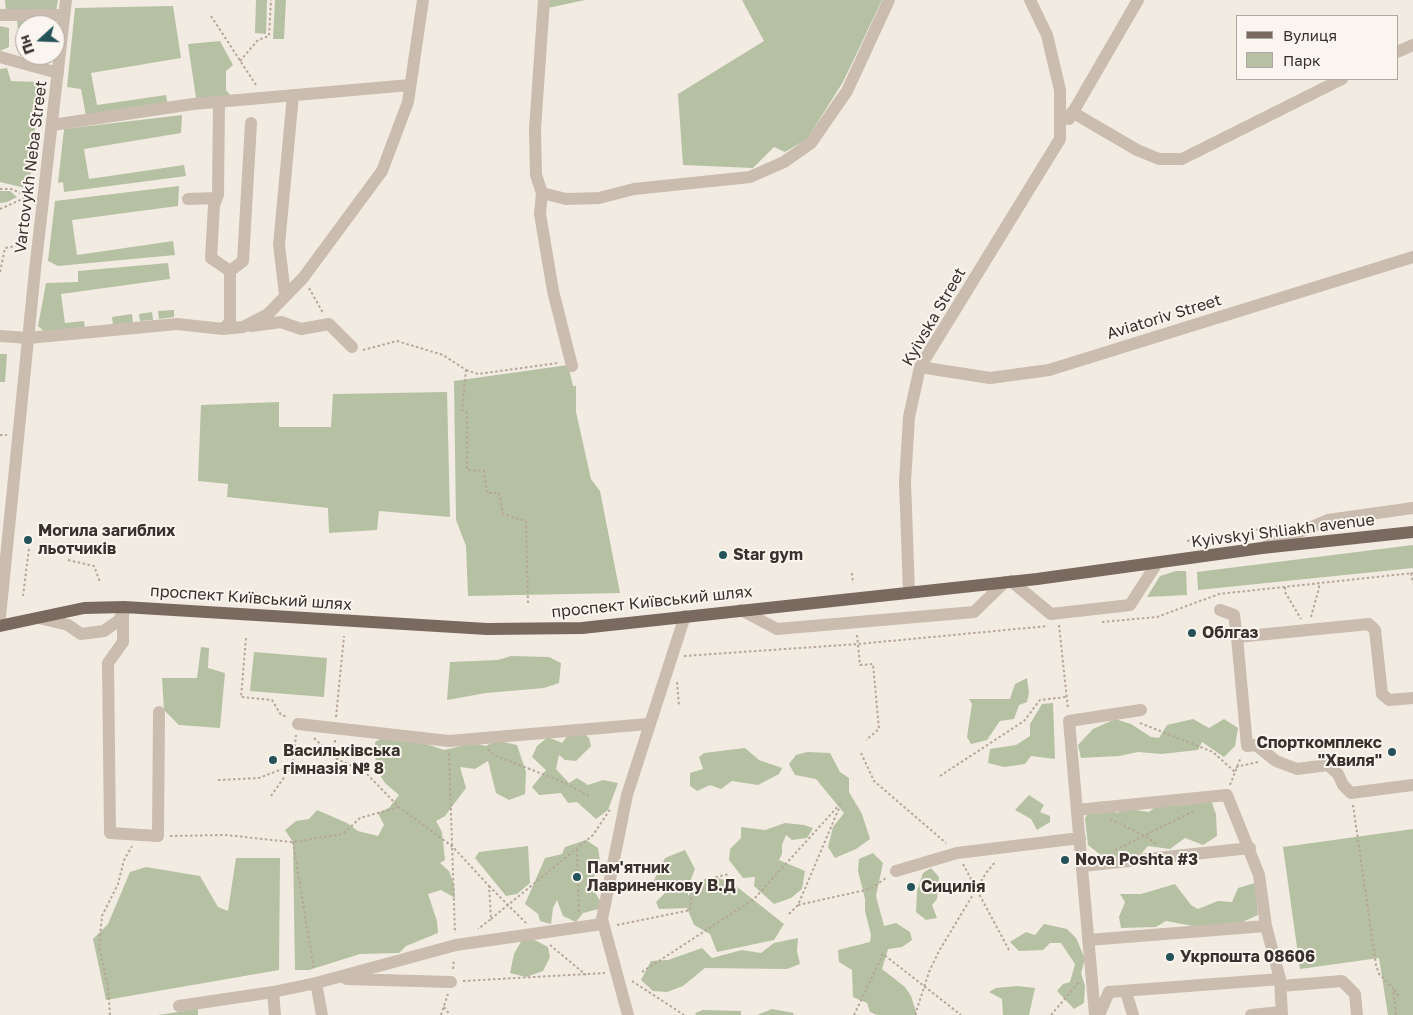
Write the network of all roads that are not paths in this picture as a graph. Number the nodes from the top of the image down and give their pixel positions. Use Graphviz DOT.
graph roads {
  1 [pos="66,0"];
  2 [pos="422,0"];
  3 [pos="544,0"];
  4 [pos="889,0"];
  5 [pos="1030,0"];
  6 [pos="1138,0"];
  7 [pos="0,15"];
  8 [pos="15,15"];
  9 [pos="64,15"];
  10 [pos="1413,45"];
  11 [pos="1398,52"];
  12 [pos="0,57"];
  13 [pos="59,65"];
  14 [pos="58,73"];
  15 [pos="1340,80"];
  16 [pos="410,85"];
  17 [pos="293,95"];
  18 [pos="219,102"];
  19 [pos="1072,112"];
  20 [pos="251,123"];
  21 [pos="52,125"];
  22 [pos="1060,139"];
  23 [pos="542,193"];
  24 [pos="216,198"];
  25 [pos="188,199"];
  26 [pos="1413,257"];
  27 [pos="230,272"];
  28 [pos="284,294"];
  29 [pos="243,327"];
  30 [pos="224,329"];
  31 [pos="0,336"];
  32 [pos="28,338"];
  33 [pos="352,347"];
  34 [pos="572,364"];
  35 [pos="920,367"];
  36 [pos="1413,508"];
  37 [pos="1413,532"];
  38 [pos="3,547"];
  39 [pos="1262,548"];
  40 [pos="1157,563"];
  41 [pos="1008,582"];
  42 [pos="909,592"];
  43 [pos="740,610"];
  44 [pos="1220,610"];
  45 [pos="124,611"];
  46 [pos="686,616"];
  47 [pos="0,617"];
  48 [pos="36,618"];
  49 [pos="0,626"];
  50 [pos="1237,637"];
  51 [pos="1413,698"];
  52 [pos="1141,710"];
  53 [pos="159,712"];
  54 [pos="298,724"];
  55 [pos="648,724"];
  56 [pos="1413,785"];
  57 [pos="1082,809"];
  58 [pos="1080,838"];
  59 [pos="1250,848"];
  60 [pos="1082,866"];
  61 [pos="896,871"];
  62 [pos="605,925"];
  63 [pos="1266,926"];
  64 [pos="1088,940"];
  65 [pos="333,978"];
  66 [pos="451,982"];
  67 [pos="1280,982"];
  68 [pos="316,983"];
  69 [pos="273,992"];
  70 [pos="1126,992"];
  71 [pos="179,1006"];
  72 [pos="1281,1014"];
  73 [pos="275,1015"];
  74 [pos="322,1015"];
  75 [pos="628,1015"];
  76 [pos="1095,1015"];
  77 [pos="1099,1015"];
  78 [pos="1133,1015"];
  79 [pos="1251,1015"];
  80 [pos="1357,1015"];
  1 -- 9 [label="street, Vartovykh Neba Street"];
  2 -- 16 [label="street"];
  3 -- 23 [label="street"];
  4 -- 23 [label="street"];
  5 -- 22 [label="street"];
  6 -- 19 [label="street, Kyivska Street"];
  7 -- 8 [label="street"];
  10 -- 11 [label="street"];
  12 -- 14 [label="street"];
  13 -- 14 [label="street, Vartovykh Neba Street"];
  14 -- 21 [label="street, Vartovykh Neba Street"];
  15 -- 19 [label="street"];
  16 -- 17 [label="street"];
  16 -- 28 [label="street"];
  17 -- 18 [label="street"];
  17 -- 28 [label="street"];
  18 -- 21 [label="street"];
  18 -- 24 [label="street"];
  19 -- 22 [label="street, Kyivska Street"];
  20 -- 27 [label="street"];
  21 -- 32 [label="street, Vartovykh Neba Street"];
  22 -- 35 [label="street, Kyivska Street"];
  23 -- 34 [label="street"];
  24 -- 25 [label="street"];
  24 -- 27 [label="street"];
  26 -- 35 [label="street, Aviatoriv Street"];
  27 -- 30 [label="street"];
  28 -- 29 [label="street"];
  29 -- 30 [label="street"];
  29 -- 33 [label="street"];
  30 -- 32 [label="street"];
  31 -- 32 [label="street"];
  32 -- 38 [label="street, Vartovykh Neba Street"];
  35 -- 42 [label="street, Kyivska Street"];
  36 -- 39 [label="street"];
  37 -- 39 [label="main road, Kyivskyi Shliakh avenue"];
  38 -- 47 [label="street, Vartovykh Neba Street"];
  39 -- 40 [label="main road, Kyivskyi Shliakh avenue"];
  40 -- 41 [label="main road, проспект Київський шлях"];
  40 -- 41 [label="street"];
  41 -- 42 [label="main road, проспект Київський шлях"];
  41 -- 43 [label="street"];
  42 -- 43 [label="main road, проспект Київський шлях"];
  43 -- 46 [label="main road, проспект Київський шлях"];
  44 -- 50 [label="street"];
  45 -- 46 [label="main road, проспект Київський шлях"];
  45 -- 48 [label="main road, проспект Київський шлях"];
  45 -- 48 [label="street"];
  45 -- 53 [label="street"];
  46 -- 55 [label="street"];
  48 -- 49 [label="main road, проспект Київський шлях"];
  50 -- 51 [label="street"];
  50 -- 56 [label="street"];
  52 -- 57 [label="street"];
  54 -- 55 [label="street"];
  55 -- 62 [label="street"];
  57 -- 58 [label="street"];
  57 -- 59 [label="street"];
  58 -- 60 [label="street"];
  58 -- 61 [label="street"];
  59 -- 60 [label="street"];
  59 -- 63 [label="street"];
  60 -- 64 [label="street"];
  62 -- 65 [label="street"];
  62 -- 75 [label="street"];
  63 -- 64 [label="street"];
  63 -- 67 [label="street"];
  64 -- 76 [label="street"];
  65 -- 66 [label="street"];
  65 -- 68 [label="street"];
  67 -- 70 [label="street"];
  67 -- 72 [label="street"];
  67 -- 80 [label="street"];
  68 -- 69 [label="street"];
  68 -- 74 [label="street"];
  69 -- 71 [label="street"];
  69 -- 73 [label="street"];
  70 -- 77 [label="street"];
  70 -- 78 [label="street"];
  72 -- 79 [label="street"];
}
